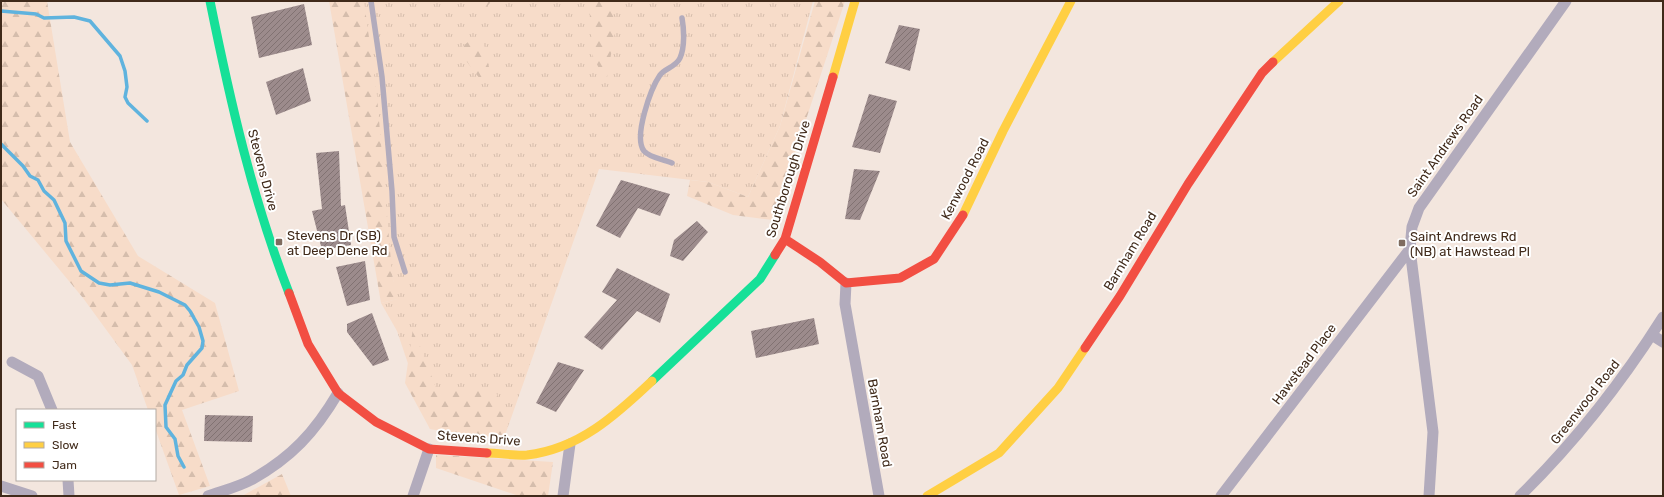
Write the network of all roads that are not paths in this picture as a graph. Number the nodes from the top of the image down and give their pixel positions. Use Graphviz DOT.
graph roads {
  1 [pos="210,1"];
  2 [pos="371,1"];
  3 [pos="854,1"];
  4 [pos="1071,1"];
  5 [pos="1339,1"];
  6 [pos="1566,1"];
  7 [pos="682,18"];
  8 [pos="672,163"];
  9 [pos="785,239"];
  10 [pos="1410,249"];
  11 [pos="405,272"];
  12 [pos="846,283"];
  13 [pos="1663,317"];
  14 [pos="1652,335"];
  15 [pos="1663,342"];
  16 [pos="12,362"];
  17 [pos="338,393"];
  18 [pos="52,409"];
  19 [pos="570,444"];
  20 [pos="429,449"];
  21 [pos="68,481"];
  22 [pos="1,486"];
  23 [pos="32,496"];
  24 [pos="70,496"];
  25 [pos="208,496"];
  26 [pos="413,496"];
  27 [pos="563,496"];
  28 [pos="879,496"];
  29 [pos="927,496"];
  30 [pos="1221,496"];
  31 [pos="1429,496"];
  32 [pos="1520,496"];
  1 -- 17 [label="street, Stevens Drive"];
  2 -- 11 [label="lane"];
  3 -- 9 [label="street, Southborough Drive"];
  4 -- 12 [label="street, Kenwood Road"];
  5 -- 29 [label="street, Barnham Road"];
  6 -- 10 [label="street, Saint Andrews Road"];
  7 -- 8 [label="lane"];
  9 -- 12 [label="street"];
  9 -- 19 [label="street, Southborough Drive"];
  10 -- 30 [label="street, Hawstead Place"];
  10 -- 31 [label="street, Saint Andrews Road"];
  12 -- 28 [label="street, Barnham Road"];
  13 -- 14 [label="street, Greenwood Road"];
  14 -- 15 [label="street"];
  14 -- 32 [label="street, Greenwood Road"];
  16 -- 18 [label="street"];
  17 -- 20 [label="street, Stevens Drive"];
  17 -- 25 [label="street"];
  19 -- 20 [label="street, Stevens Drive"];
  19 -- 27 [label="street"];
  20 -- 26 [label="street, Stevens Drive"];
  21 -- 24 [label="street"];
  22 -- 23 [label="street"];
}
